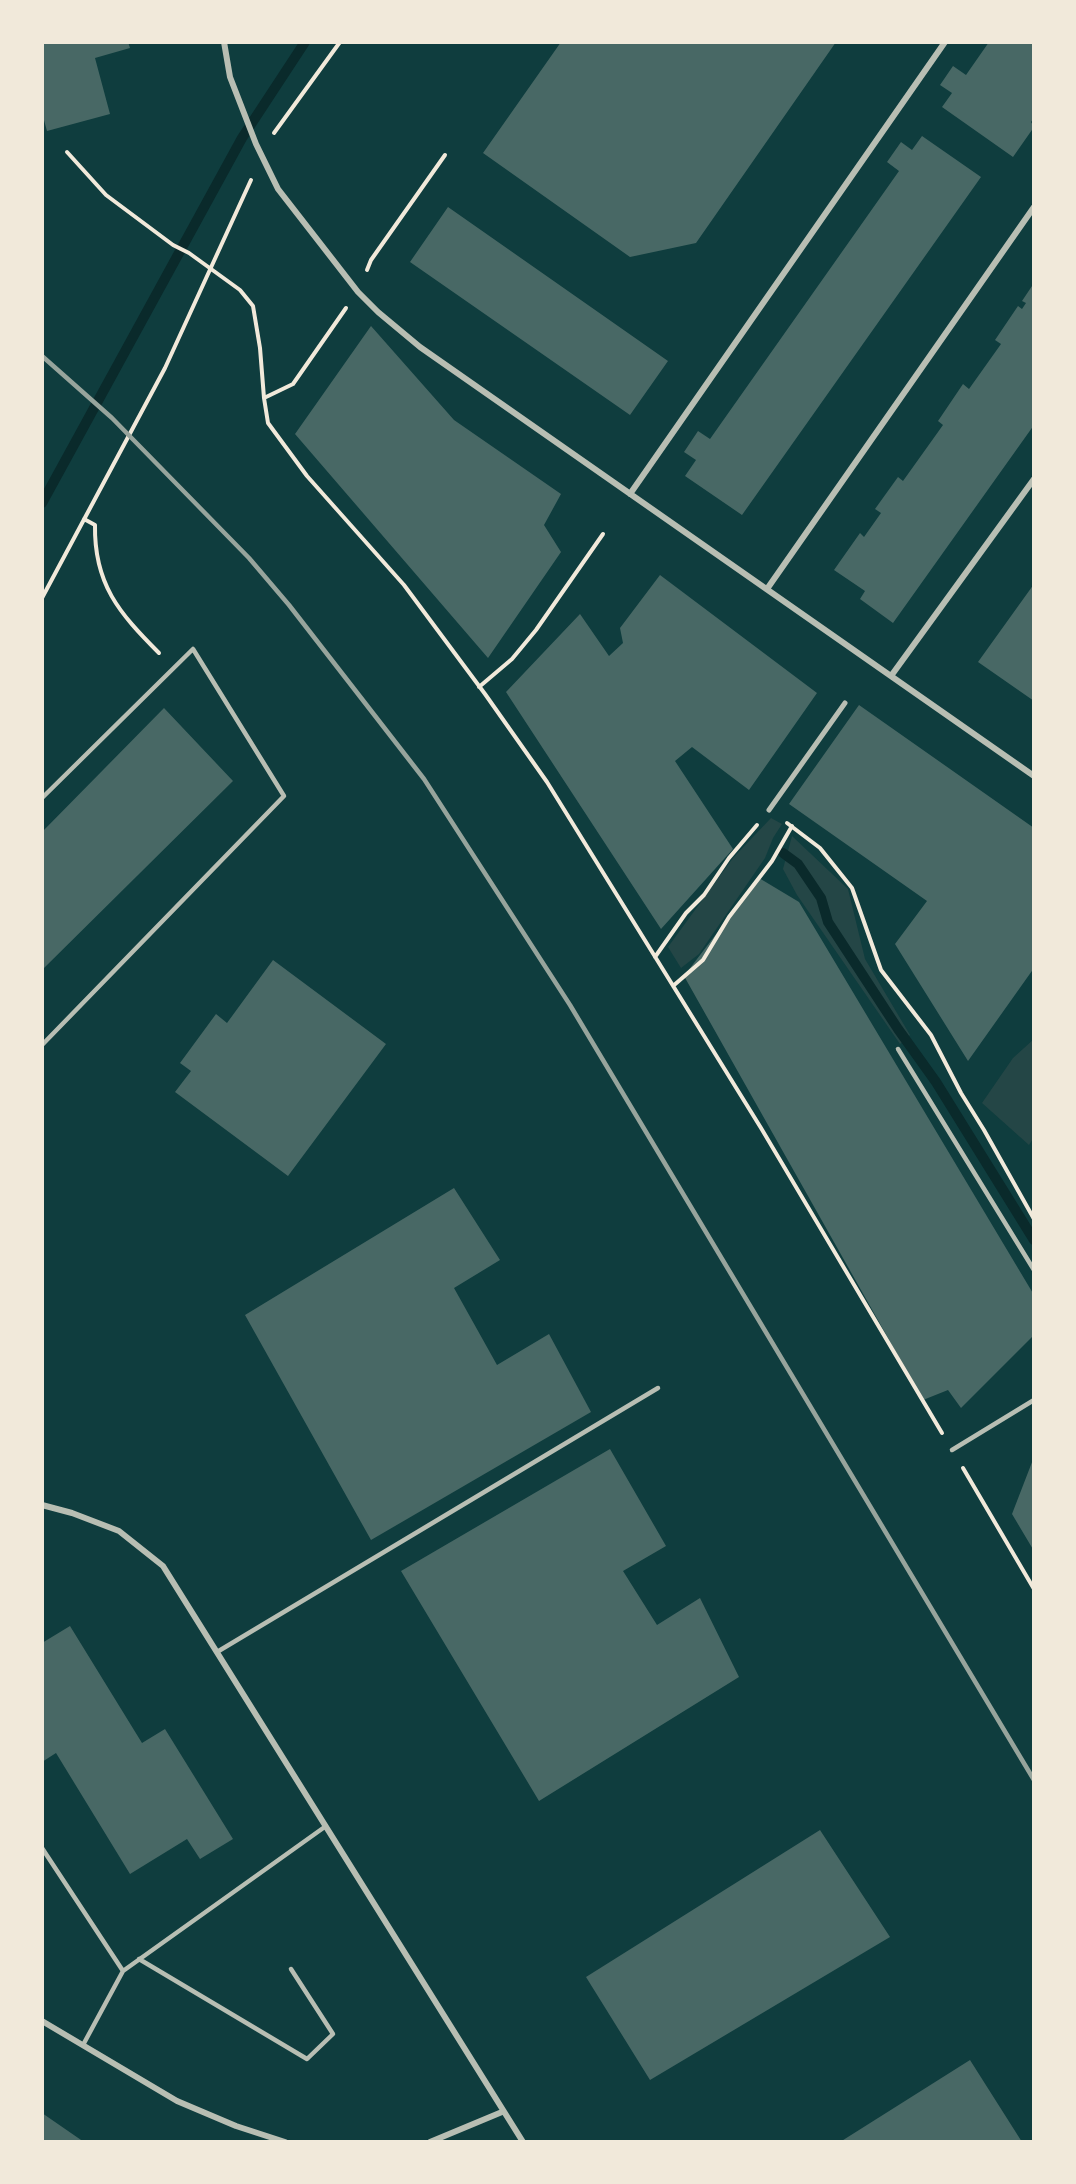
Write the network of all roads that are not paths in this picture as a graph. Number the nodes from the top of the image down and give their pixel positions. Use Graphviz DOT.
graph roads {
  1 [pos="224,42"];
  2 [pos="945,42"];
  3 [pos="1034,207"];
  4 [pos="1034,479"];
  5 [pos="630,494"];
  6 [pos="767,590"];
  7 [pos="891,676"];
  8 [pos="845,703"];
  9 [pos="1034,776"];
  10 [pos="42,798"];
  11 [pos="769,810"];
  12 [pos="42,1045"];
  13 [pos="898,1049"];
  14 [pos="1034,1270"];
  15 [pos="658,1388"];
  16 [pos="1034,1400"];
  17 [pos="952,1450"];
  18 [pos="42,1505"];
  19 [pos="217,1652"];
  20 [pos="326,1826"];
  21 [pos="42,1848"];
  22 [pos="140,1959"];
  23 [pos="291,1969"];
  24 [pos="123,1971"];
  25 [pos="42,2021"];
  26 [pos="83,2045"];
  27 [pos="502,2112"];
  28 [pos="285,2142"];
  29 [pos="430,2142"];
  30 [pos="523,2142"];
  1 -- 5 [label="street"];
  2 -- 5 [label="street"];
  3 -- 6 [label="street"];
  4 -- 7 [label="street"];
  5 -- 6 [label="street"];
  6 -- 7 [label="street"];
  7 -- 9 [label="street"];
  8 -- 11 [label="street"];
  10 -- 12 [label="lane"];
  13 -- 14 [label="lane"];
  15 -- 19 [label="lane"];
  16 -- 17 [label="lane"];
  18 -- 19 [label="street"];
  19 -- 20 [label="street"];
  20 -- 22 [label="lane"];
  20 -- 27 [label="street"];
  21 -- 24 [label="lane"];
  22 -- 23 [label="lane"];
  22 -- 24 [label="lane"];
  24 -- 26 [label="lane"];
  25 -- 26 [label="street"];
  26 -- 28 [label="street"];
  27 -- 29 [label="street"];
  27 -- 30 [label="street"];
}
